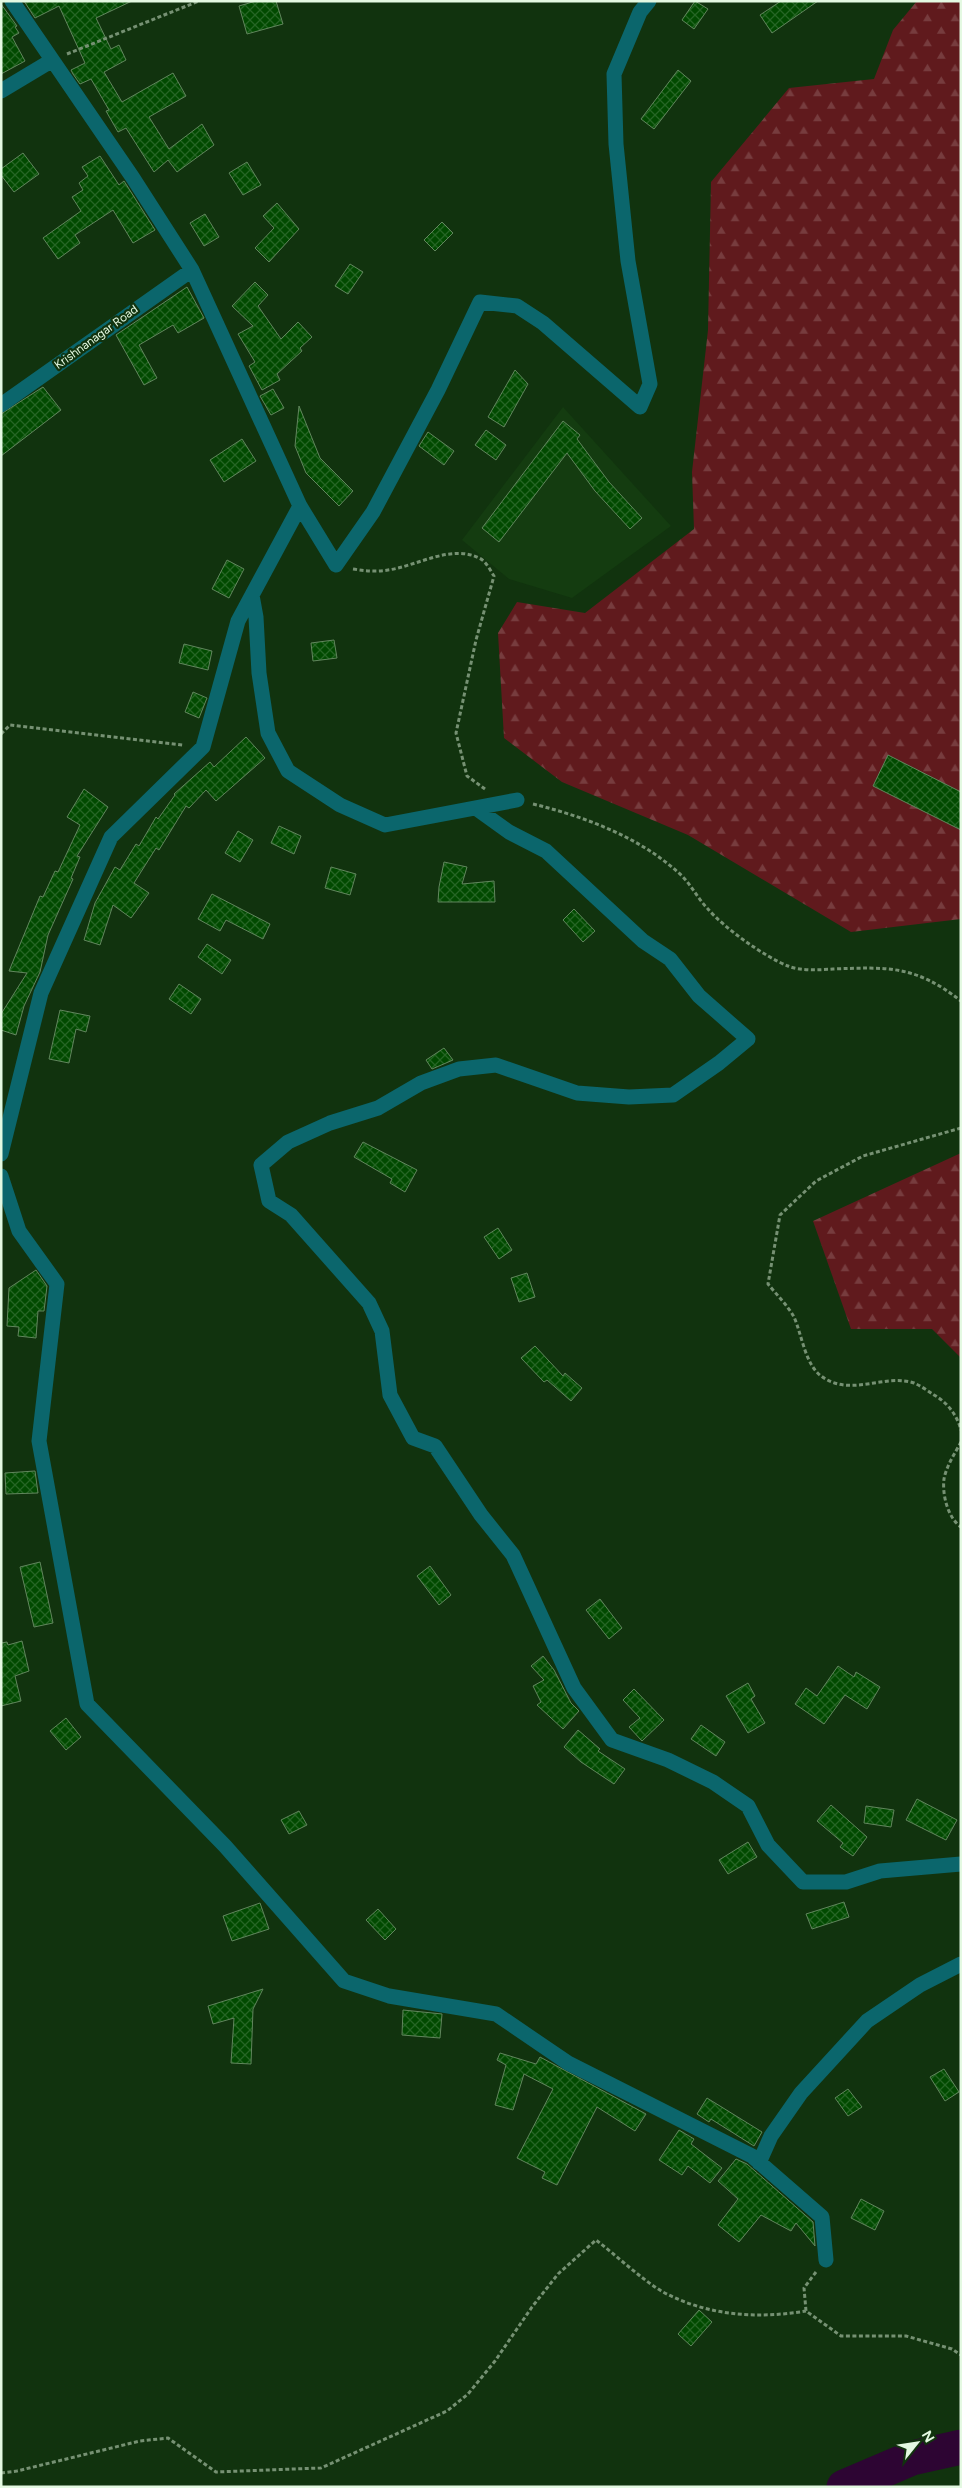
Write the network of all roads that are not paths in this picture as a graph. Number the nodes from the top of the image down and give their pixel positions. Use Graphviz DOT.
graph roads {
  1 [pos="12,1"];
  2 [pos="649,1"];
  3 [pos="51,61"];
  4 [pos="1,91"];
  5 [pos="192,270"];
  6 [pos="1,405"];
  7 [pos="300,506"];
  8 [pos="252,595"];
  9 [pos="517,800"];
  10 [pos="477,809"];
  11 [pos="1,1154"];
  12 [pos="1,1176"];
  13 [pos="961,1864"];
  14 [pos="961,1964"];
  15 [pos="759,2163"];
  16 [pos="826,2260"];
  1 -- 3 [label="street"];
  2 -- 7 [label="street"];
  3 -- 4 [label="street"];
  3 -- 5 [label="street"];
  5 -- 6 [label="street, Krishnanagar Road"];
  5 -- 7 [label="street"];
  7 -- 8 [label="street"];
  8 -- 10 [label="street"];
  8 -- 11 [label="street"];
  9 -- 10 [label="street"];
  10 -- 13 [label="street"];
  12 -- 15 [label="street"];
  14 -- 15 [label="street"];
  15 -- 16 [label="street"];
}
